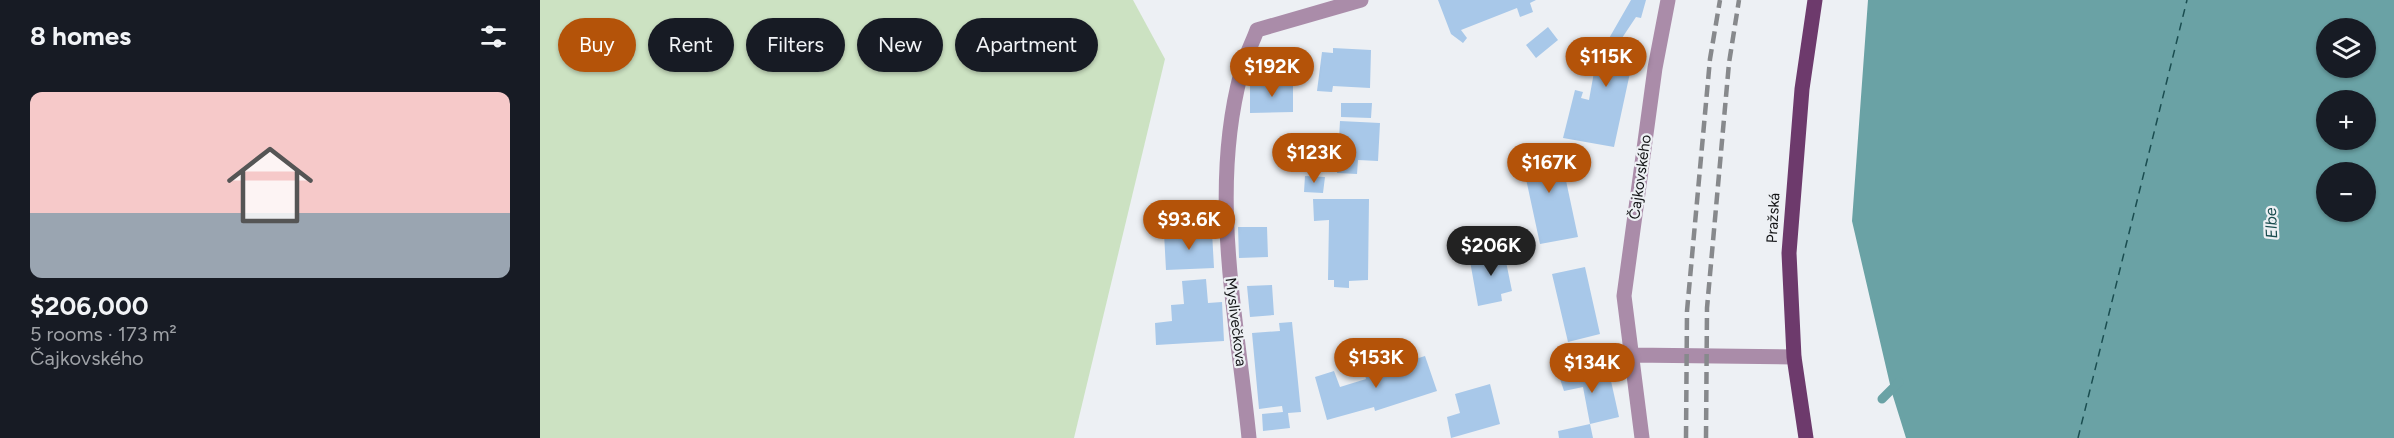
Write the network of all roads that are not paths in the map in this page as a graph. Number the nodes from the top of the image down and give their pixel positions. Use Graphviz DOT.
graph roads {
  1 [pos="1361,0"];
  2 [pos="1668,0"];
  3 [pos="1815,0"];
  4 [pos="1631,355"];
  5 [pos="1794,357"];
  6 [pos="1249,438"];
  7 [pos="1642,438"];
  8 [pos="1806,438"];
  1 -- 6 [label="street, Myslivečkova"];
  2 -- 4 [label="street, Čajkovského"];
  3 -- 5 [label="main road, Pražská"];
  4 -- 5 [label="street"];
  4 -- 7 [label="street, Čajkovského"];
  5 -- 8 [label="main road, Pražská"];
}
